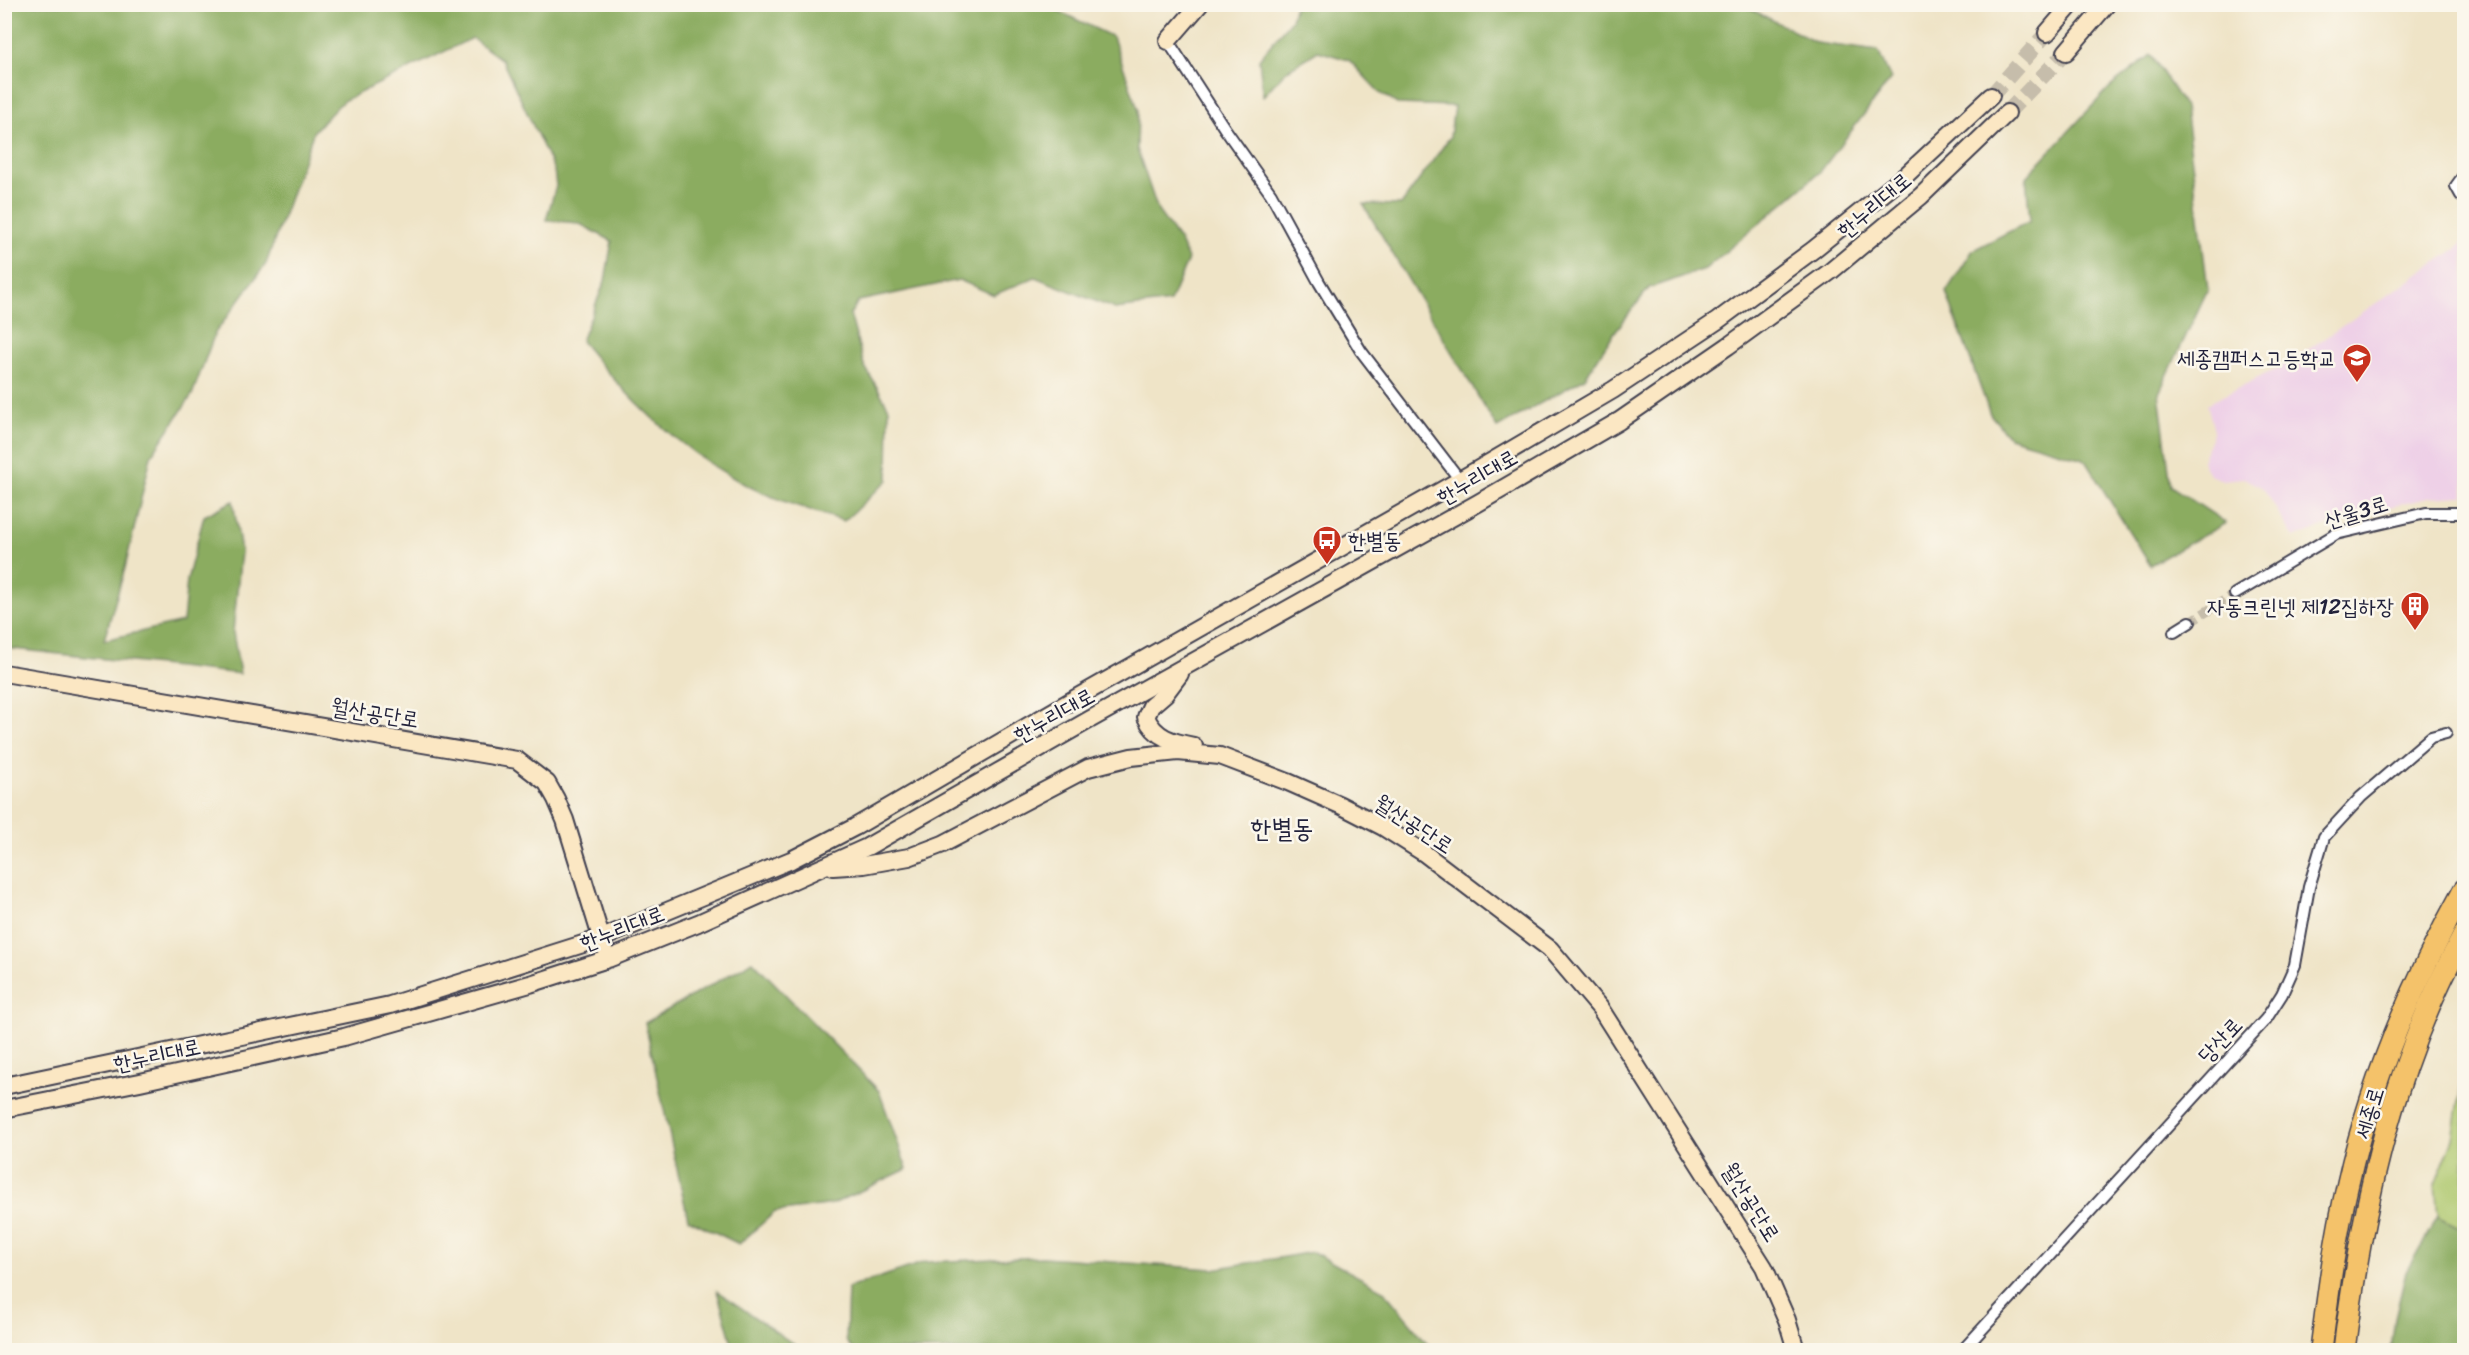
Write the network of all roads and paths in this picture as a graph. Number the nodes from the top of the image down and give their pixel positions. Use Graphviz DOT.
graph roads {
  1 [pos="1200,4"];
  2 [pos="2072,4"];
  3 [pos="2107,4"];
  4 [pos="2047,33"];
  5 [pos="1168,41"];
  6 [pos="2066,52"];
  7 [pos="1991,96"];
  8 [pos="2007,114"];
  9 [pos="2464,175"];
  10 [pos="2464,196"];
  11 [pos="1460,480"];
  12 [pos="2464,513"];
  13 [pos="2235,594"];
  14 [pos="2190,622"];
  15 [pos="2174,632"];
  16 [pos="1186,666"];
  17 [pos="4,673"];
  18 [pos="2446,733"];
  19 [pos="1220,756"];
  20 [pos="791,860"];
  21 [pos="823,867"];
  22 [pos="2464,890"];
  23 [pos="2464,935"];
  24 [pos="602,938"];
  25 [pos="608,959"];
  26 [pos="4,1086"];
  27 [pos="4,1109"];
  28 [pos="1796,1350"];
  29 [pos="1963,1350"];
  30 [pos="2321,1350"];
  31 [pos="2344,1350"];
  1 -- 5 [label="street"];
  2 -- 4 [label="street"];
  3 -- 6 [label="street"];
  5 -- 11 [label="street"];
  7 -- 11 [label="street, 한누리대로"];
  8 -- 16 [label="street, 한누리대로"];
  9 -- 10 [label="street"];
  11 -- 20 [label="street, 한누리대로"];
  12 -- 13 [label="street, 산울3로"];
  14 -- 15 [label="street"];
  16 -- 19 [label="street"];
  16 -- 21 [label="street, 한누리대로"];
  17 -- 24 [label="street, 월산공단로"];
  18 -- 29 [label="street, 당산로"];
  19 -- 21 [label="street, 월산공단로"];
  19 -- 28 [label="street, 월산공단로"];
  20 -- 21 [label="street, 월산공단로"];
  20 -- 24 [label="street, 한누리대로"];
  21 -- 25 [label="street, 한누리대로"];
  22 -- 30 [label="highway, 세종로"];
  23 -- 31 [label="highway, 세종로"];
  24 -- 25 [label="street, 월산공단로"];
  24 -- 26 [label="street, 한누리대로"];
  25 -- 27 [label="street, 한누리대로"];
}
